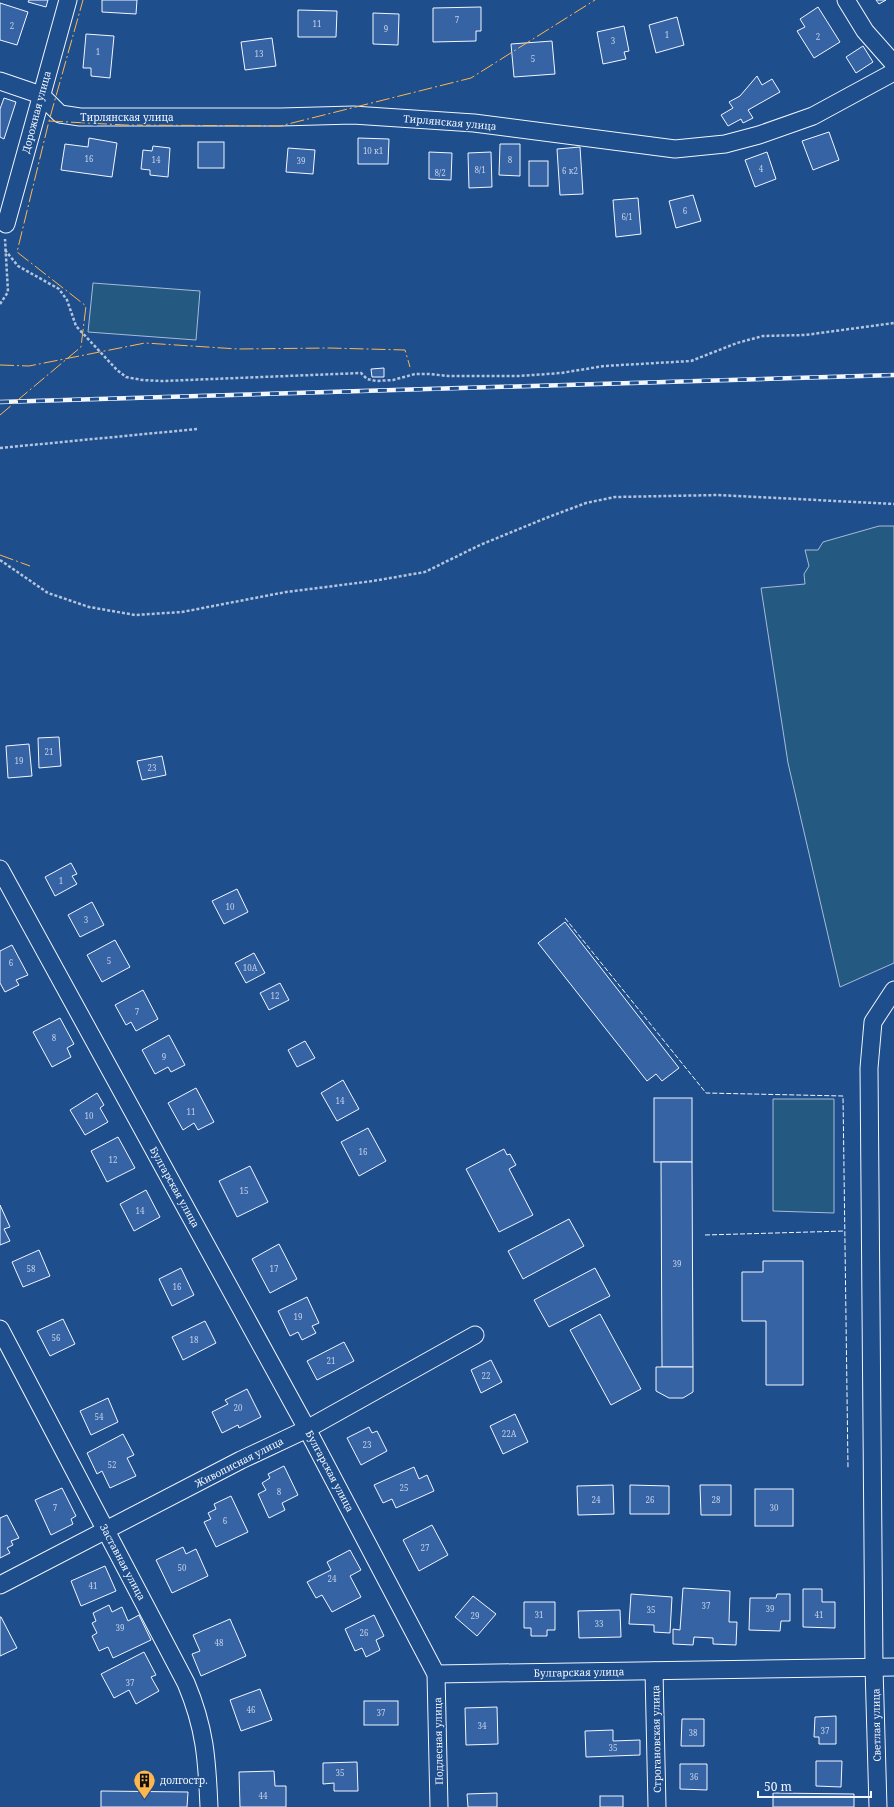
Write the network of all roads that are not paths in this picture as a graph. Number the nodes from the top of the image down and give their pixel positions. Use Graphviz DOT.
graph roads {
  1 [pos="68,0"];
  2 [pos="846,0"];
  3 [pos="894,64"];
  4 [pos="894,72"];
  5 [pos="0,81"];
  6 [pos="41,95"];
  7 [pos="6,224"];
  8 [pos="0,869"];
  9 [pos="894,990"];
  10 [pos="0,1329"];
  11 [pos="475,1335"];
  12 [pos="307,1429"];
  13 [pos="106,1531"];
  14 [pos="0,1585"];
  15 [pos="874,1667"];
  16 [pos="894,1667"];
  17 [pos="654,1671"];
  18 [pos="436,1674"];
  19 [pos="209,1807"];
  20 [pos="439,1807"];
  21 [pos="657,1807"];
  22 [pos="878,1807"];
  1 -- 6 [label="street, Дорожная улица"];
  2 -- 3 [label="street"];
  4 -- 6 [label="street, Тирлянская улица"];
  5 -- 6 [label="street, Тирлянская улица"];
  6 -- 7 [label="street, Дорожная улица"];
  8 -- 12 [label="street, Булгарская улица"];
  9 -- 15 [label="street, Светлая улица"];
  10 -- 13 [label="street, Заставная улица"];
  11 -- 12 [label="street, Живописная улица"];
  12 -- 13 [label="street, Живописная улица"];
  12 -- 18 [label="street, Булгарская улица"];
  13 -- 14 [label="street, Живописная улица"];
  13 -- 19 [label="street, Заставная улица"];
  15 -- 16 [label="street, Булгарская улица"];
  15 -- 17 [label="street, Булгарская улица"];
  15 -- 22 [label="street, Светлая улица"];
  17 -- 18 [label="street, Булгарская улица"];
  17 -- 21 [label="street, Строгановская улица"];
  18 -- 20 [label="street, Подлесная улица"];
}
